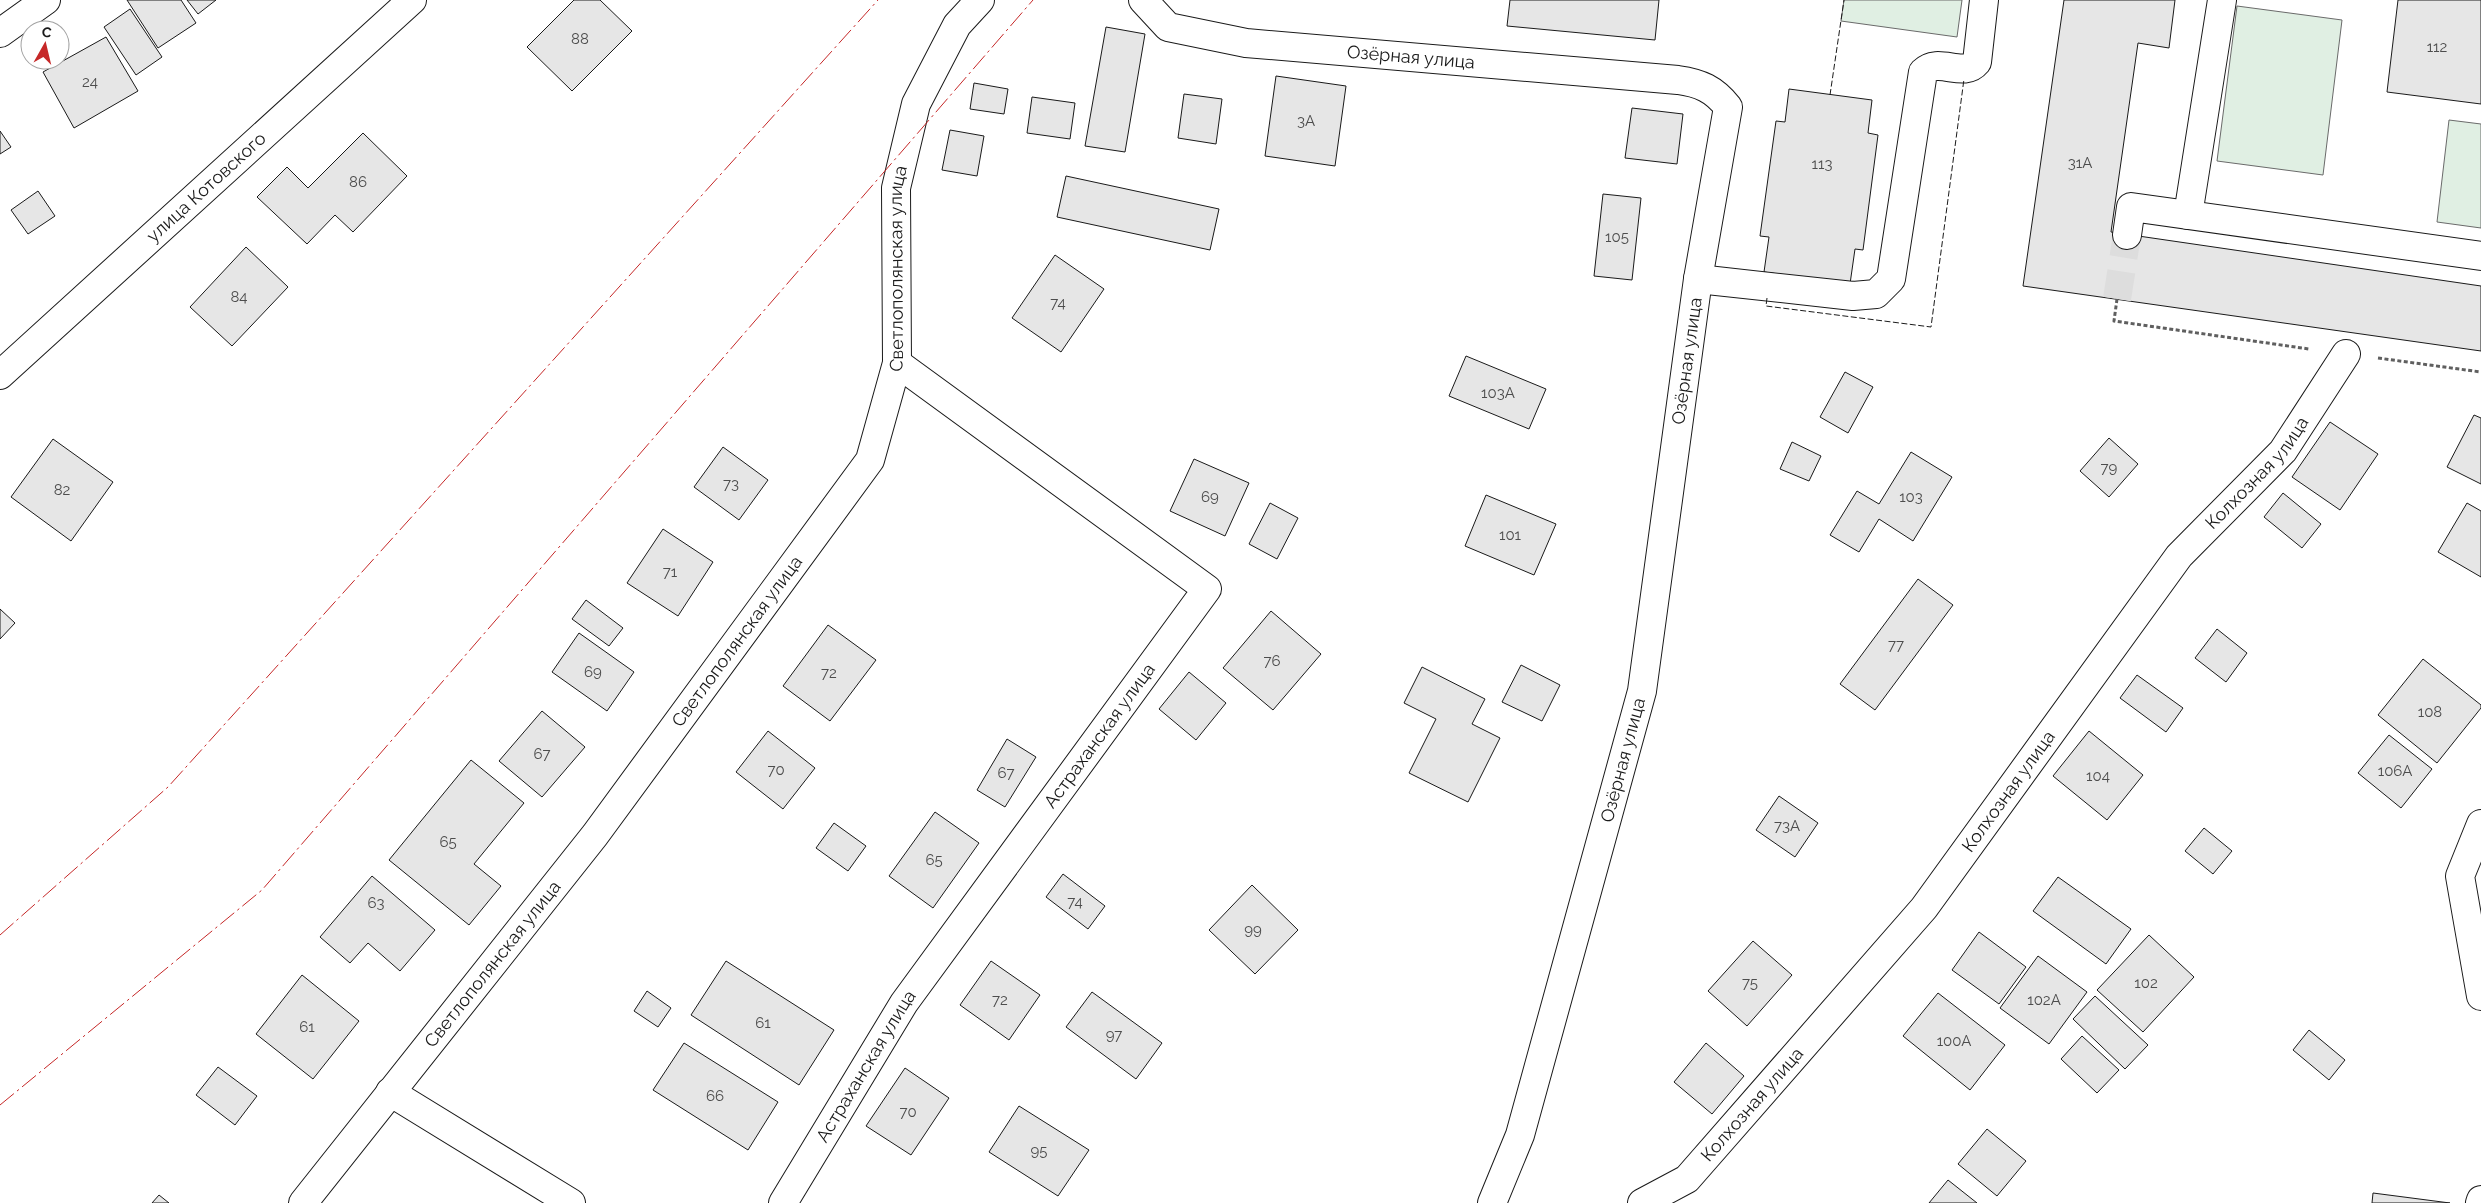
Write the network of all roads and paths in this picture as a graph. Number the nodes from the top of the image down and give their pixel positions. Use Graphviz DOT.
graph roads {
  1 [pos="46,0"];
  2 [pos="412,0"];
  3 [pos="980,0"];
  4 [pos="1143,0"];
  5 [pos="1984,0"];
  6 [pos="2222,0"];
  7 [pos="0,33"];
  8 [pos="2188,215"];
  9 [pos="2127,235"];
  10 [pos="2481,256"];
  11 [pos="1698,280"];
  12 [pos="2117,299"];
  13 [pos="2346,354"];
  14 [pos="897,363"];
  15 [pos="2481,372"];
  16 [pos="0,375"];
  17 [pos="2481,824"];
  18 [pos="2481,996"];
  19 [pos="390,1092"];
  20 [pos="303,1203"];
  21 [pos="571,1203"];
  22 [pos="783,1203"];
  23 [pos="1492,1203"];
  24 [pos="1642,1203"];
  1 -- 7 [label="street"];
  2 -- 16 [label="street, улица Котовского"];
  3 -- 14 [label="street, Светлополянская улица"];
  4 -- 11 [label="street, Озёрная улица"];
  5 -- 11 [label="street"];
  6 -- 8 [label="street"];
  8 -- 9 [label="street"];
  8 -- 10 [label="street"];
  11 -- 23 [label="street, Озёрная улица"];
  12 -- 13 [label="path"];
  13 -- 15 [label="path"];
  13 -- 24 [label="street, Колхозная улица"];
  14 -- 19 [label="street, Светлополянская улица"];
  14 -- 22 [label="street, Астраханская улица"];
  17 -- 18 [label="street"];
  19 -- 20 [label="street, Светлополянская улица"];
  19 -- 21 [label="street"];
}
